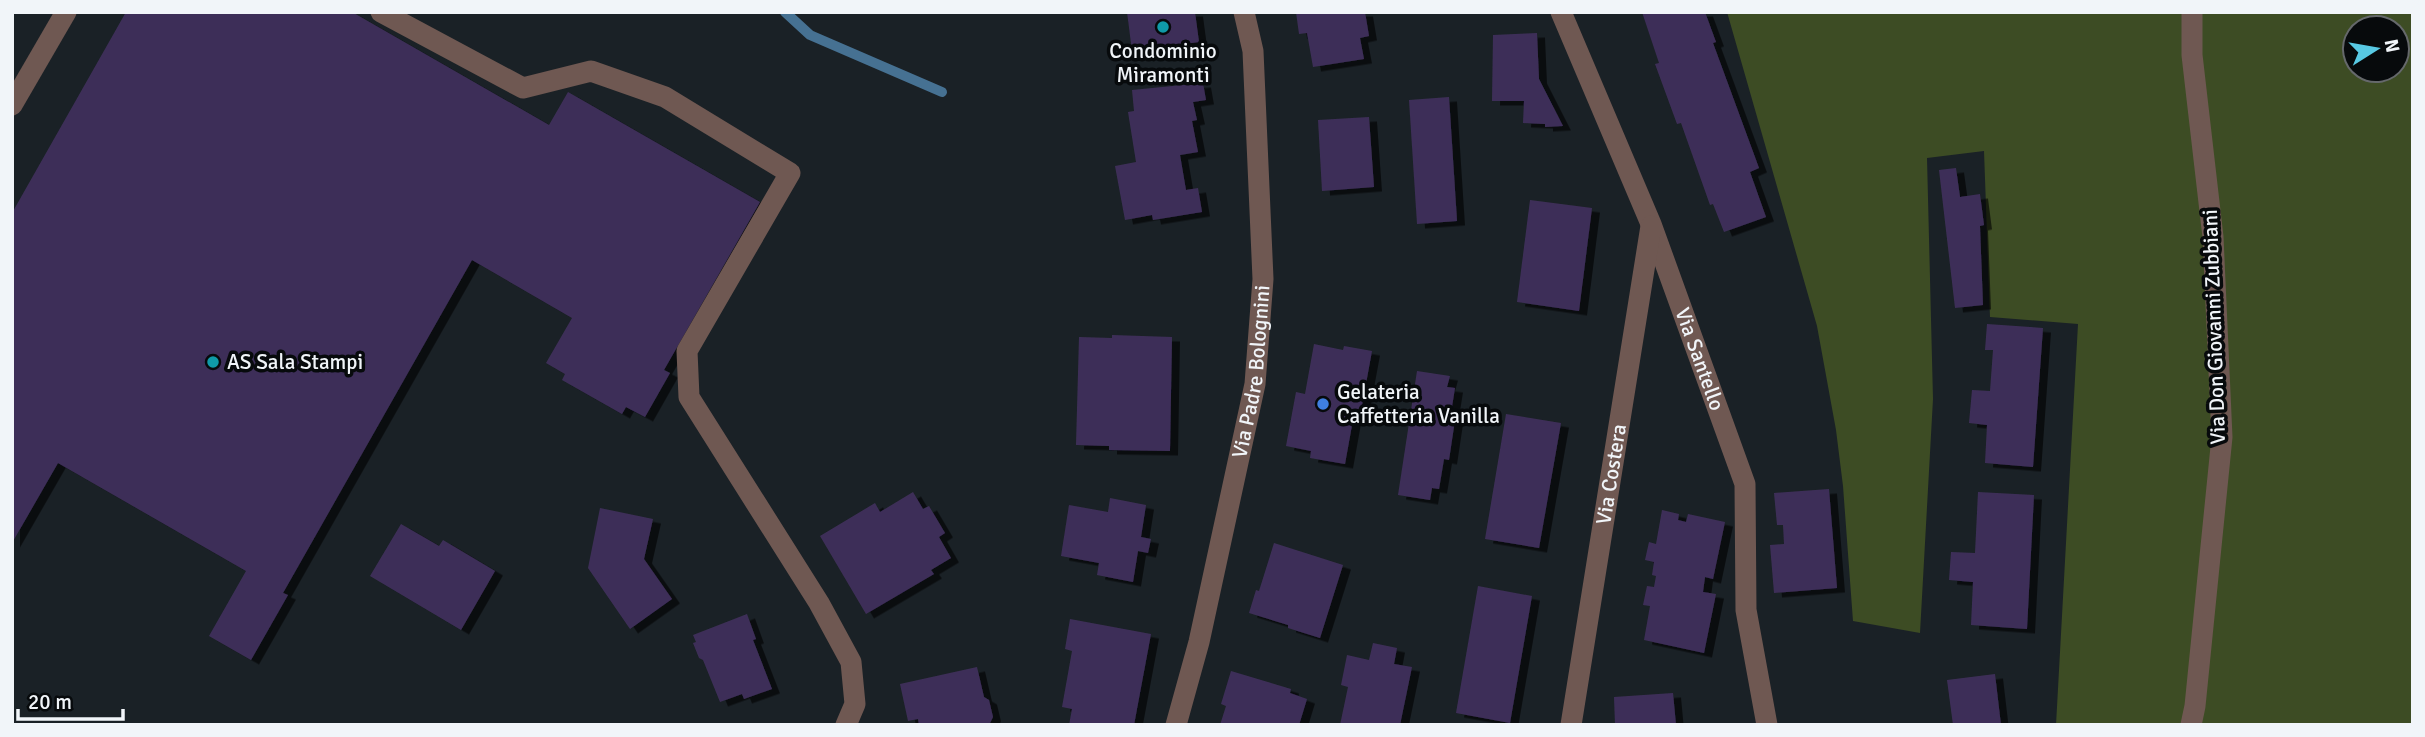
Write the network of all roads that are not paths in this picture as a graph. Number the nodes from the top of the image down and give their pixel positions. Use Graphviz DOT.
graph roads {
  1 [pos="66,12"];
  2 [pos="381,12"];
  3 [pos="1244,12"];
  4 [pos="1561,12"];
  5 [pos="2192,12"];
  6 [pos="12,105"];
  7 [pos="1651,224"];
  8 [pos="846,725"];
  9 [pos="1176,725"];
  10 [pos="1571,725"];
  11 [pos="1767,725"];
  12 [pos="2191,725"];
  1 -- 6 [label="street"];
  2 -- 8 [label="street"];
  3 -- 9 [label="street, Via Padre Bolognini"];
  4 -- 7 [label="street, Via Santello"];
  5 -- 12 [label="street, Via Don Giovanni Zubbiani"];
  7 -- 10 [label="street, Via Costera"];
  7 -- 11 [label="street, Via Santello"];
}
